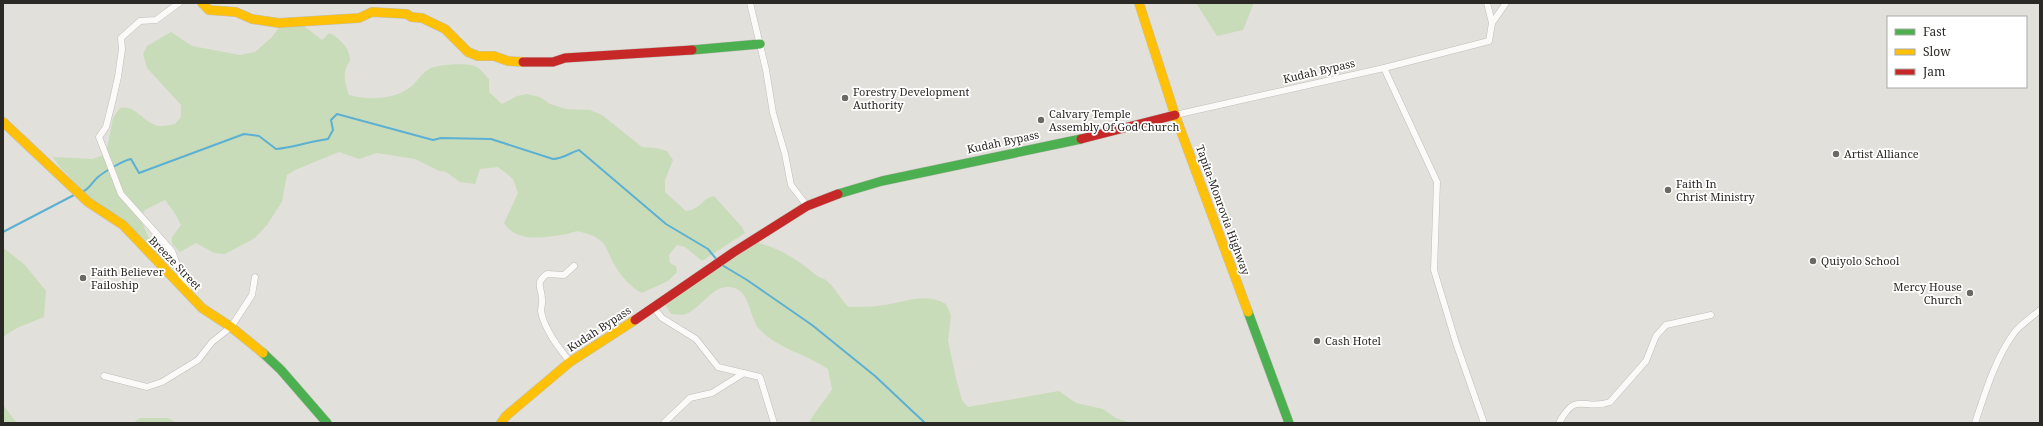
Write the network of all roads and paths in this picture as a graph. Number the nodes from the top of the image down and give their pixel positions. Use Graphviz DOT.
graph roads {
  1 [pos="179,3"];
  2 [pos="202,3"];
  3 [pos="750,3"];
  4 [pos="1139,3"];
  5 [pos="1487,3"];
  6 [pos="1506,3"];
  7 [pos="1492,22"];
  8 [pos="760,44"];
  9 [pos="1384,68"];
  10 [pos="1175,115"];
  11 [pos="3,122"];
  12 [pos="806,206"];
  13 [pos="574,266"];
  14 [pos="255,278"];
  15 [pos="193,298"];
  16 [pos="654,308"];
  17 [pos="2040,310"];
  18 [pos="1711,315"];
  19 [pos="231,327"];
  20 [pos="570,362"];
  21 [pos="744,373"];
  22 [pos="104,376"];
  23 [pos="327,423"];
  24 [pos="502,423"];
  25 [pos="664,423"];
  26 [pos="774,423"];
  27 [pos="1289,423"];
  28 [pos="1484,423"];
  29 [pos="1559,423"];
  30 [pos="1975,423"];
  1 -- 15 [label="street"];
  2 -- 8 [label="main road"];
  3 -- 8 [label="street"];
  4 -- 10 [label="main road, Tapita-Monrovia Highway"];
  5 -- 7 [label="street"];
  6 -- 7 [label="street"];
  7 -- 9 [label="street, Kudah Bypass"];
  8 -- 12 [label="street"];
  9 -- 10 [label="street, Kudah Bypass"];
  9 -- 28 [label="street"];
  10 -- 12 [label="main road, Kudah Bypass"];
  10 -- 27 [label="main road, Tapita-Monrovia Highway"];
  11 -- 15 [label="main road, Breeze Street"];
  12 -- 16 [label="main road, Kudah Bypass"];
  13 -- 20 [label="street"];
  14 -- 19 [label="street"];
  15 -- 19 [label="main road, Breeze Street"];
  16 -- 20 [label="main road, Kudah Bypass"];
  16 -- 21 [label="street"];
  17 -- 30 [label="street"];
  18 -- 29 [label="street"];
  19 -- 22 [label="street"];
  19 -- 23 [label="main road, Breeze Street"];
  20 -- 24 [label="main road, Kudah Bypass"];
  21 -- 25 [label="street"];
  21 -- 26 [label="street"];
}
